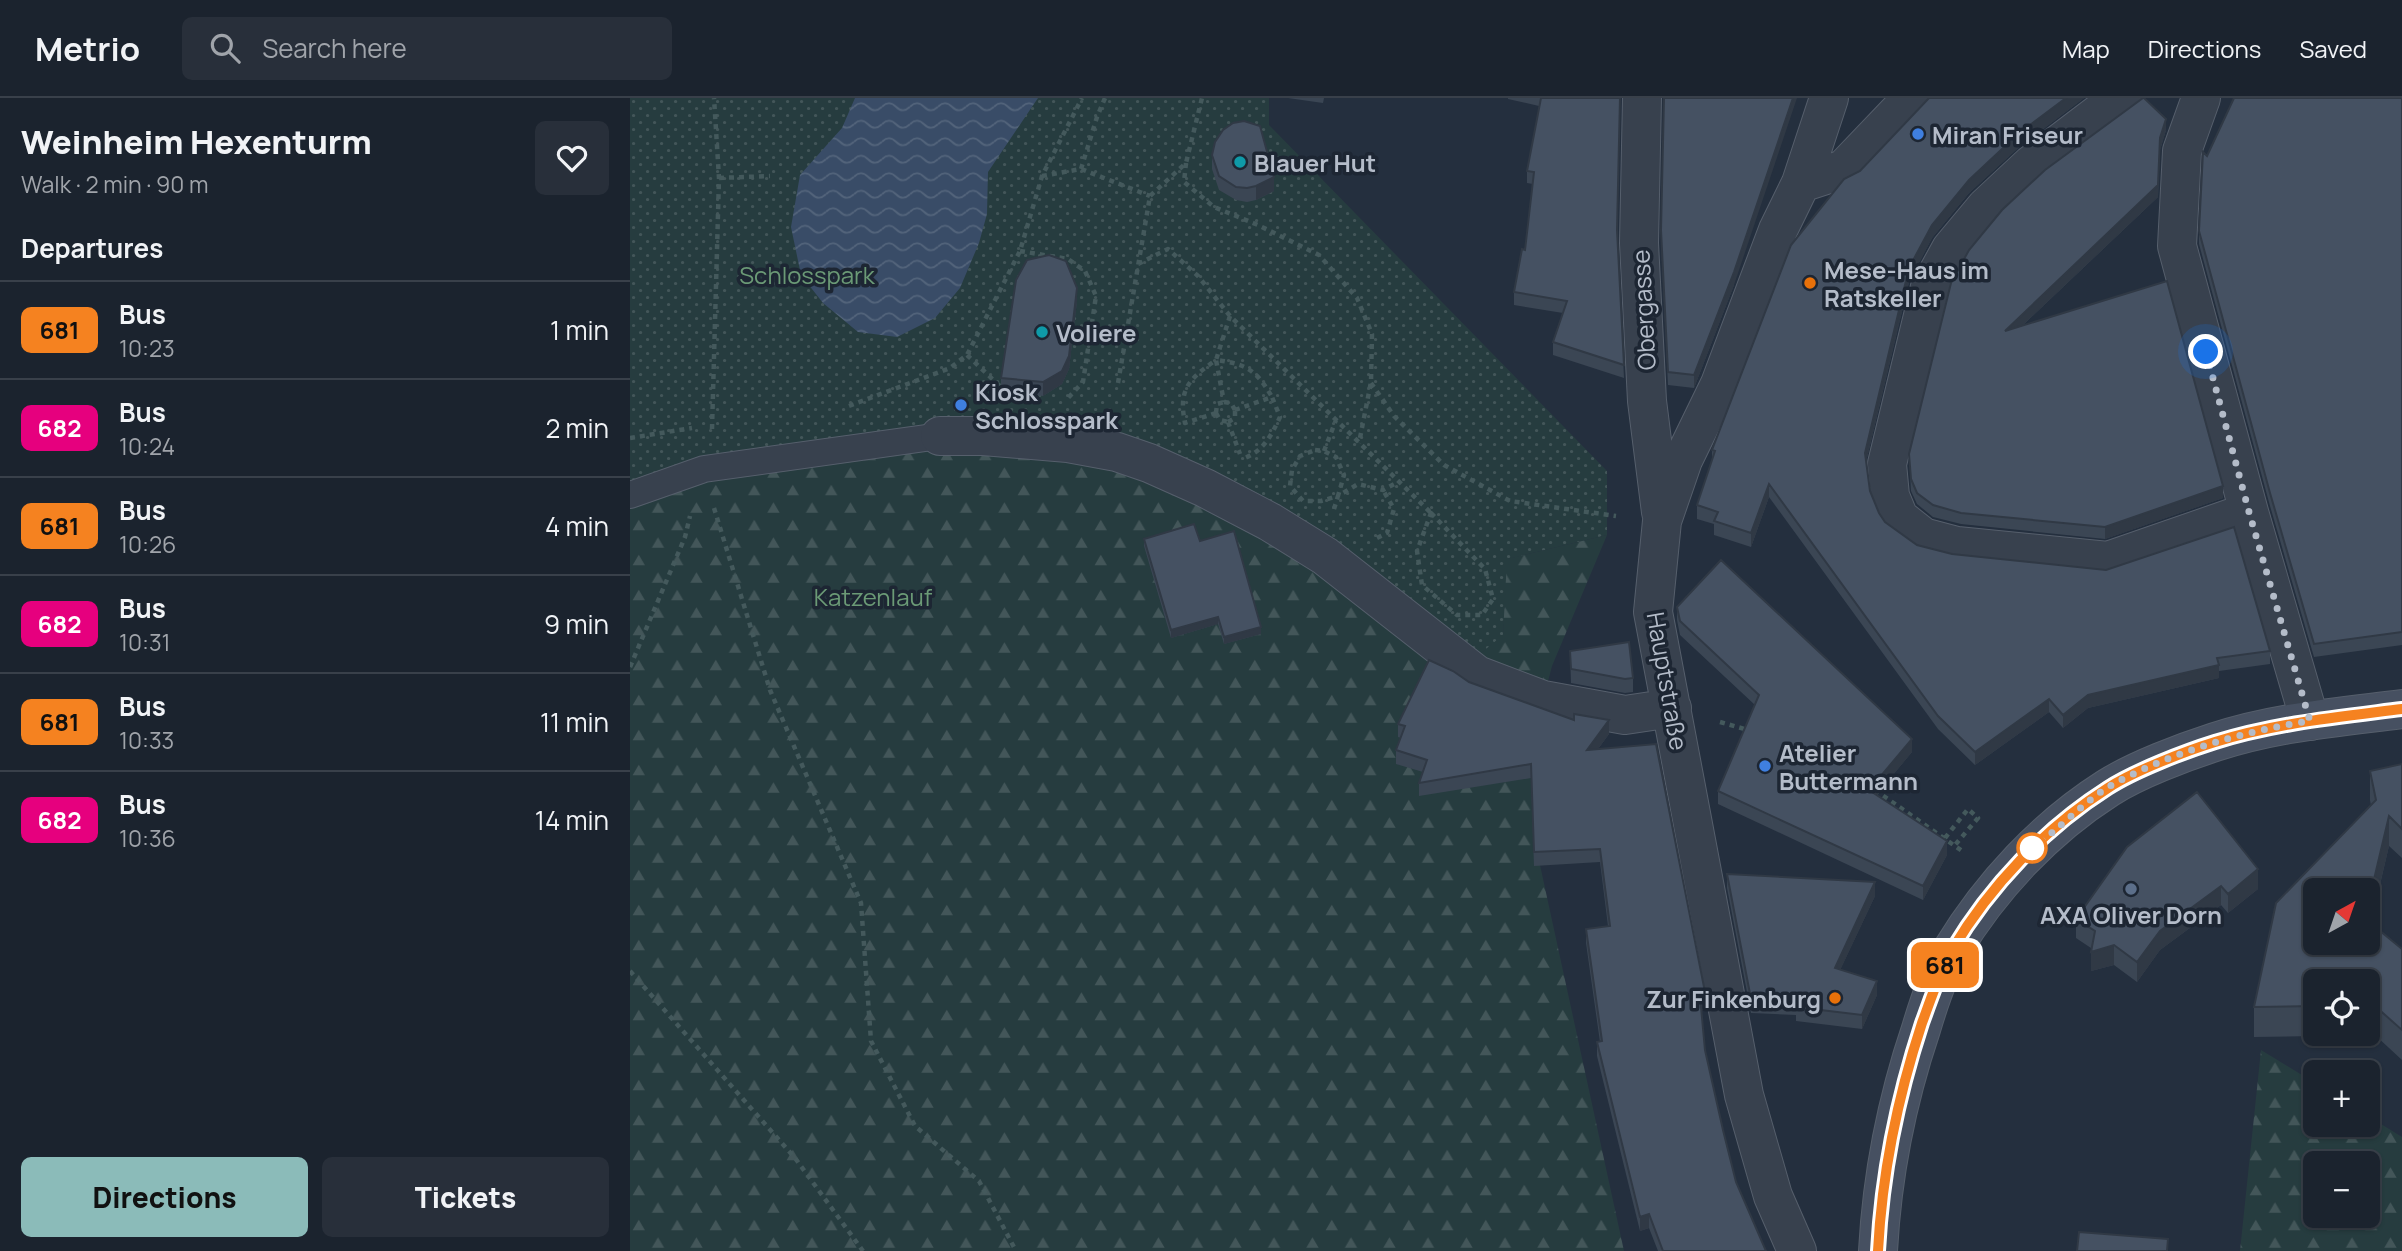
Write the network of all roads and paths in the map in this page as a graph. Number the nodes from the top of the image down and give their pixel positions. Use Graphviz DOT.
graph roads {
  1 [pos="714,98"];
  2 [pos="1082,98"];
  3 [pos="1105,98"];
  4 [pos="1202,98"];
  5 [pos="1642,98"];
  6 [pos="1829,98"];
  7 [pos="1912,98"];
  8 [pos="2125,98"];
  9 [pos="2201,98"];
  10 [pos="1186,163"];
  11 [pos="1081,169"];
  12 [pos="770,176"];
  13 [pos="1042,176"];
  14 [pos="719,178"];
  15 [pos="1801,183"];
  16 [pos="1150,196"];
  17 [pos="1020,251"];
  18 [pos="1138,264"];
  19 [pos="1230,317"];
  20 [pos="967,355"];
  21 [pos="1216,360"];
  22 [pos="1370,382"];
  23 [pos="1118,383"];
  24 [pos="1013,396"];
  25 [pos="1272,397"];
  26 [pos="1064,402"];
  27 [pos="1224,402"];
  28 [pos="841,410"];
  29 [pos="1235,410"];
  30 [pos="1216,413"];
  31 [pos="1336,420"];
  32 [pos="1228,422"];
  33 [pos="940,436"];
  34 [pos="630,438"];
  35 [pos="1359,443"];
  36 [pos="1324,451"];
  37 [pos="702,470"];
  38 [pos="1398,482"];
  39 [pos="1383,489"];
  40 [pos="630,495"];
  41 [pos="1338,496"];
  42 [pos="2249,512"];
  43 [pos="1431,513"];
  44 [pos="1332,514"];
  45 [pos="1662,521"];
  46 [pos="1366,545"];
  47 [pos="630,667"];
  48 [pos="1672,708"];
  49 [pos="2402,709"];
  50 [pos="2310,721"];
  51 [pos="1748,730"];
  52 [pos="1872,789"];
  53 [pos="1955,845"];
  54 [pos="630,971"];
  55 [pos="863,1251"];
  56 [pos="1016,1251"];
  57 [pos="1797,1251"];
  58 [pos="1878,1251"];
  1 -- 14 [label="path"];
  2 -- 13 [label="path"];
  3 -- 11 [label="path"];
  4 -- 10 [label="path"];
  5 -- 45 [label="street, Obergasse"];
  6 -- 15 [label="street, Hauptstraße"];
  7 -- 15 [label="street"];
  8 -- 42 [label="street"];
  9 -- 42 [label="street"];
  10 -- 16 [label="path"];
  10 -- 22 [label="path"];
  11 -- 13 [label="path"];
  11 -- 16 [label="path"];
  12 -- 14 [label="path"];
  13 -- 17 [label="path"];
  14 -- 34 [label="path"];
  15 -- 45 [label="street, Hauptstraße"];
  16 -- 18 [label="path"];
  17 -- 20 [label="path"];
  17 -- 26 [label="path"];
  18 -- 19 [label="path"];
  18 -- 23 [label="path"];
  19 -- 21 [label="path"];
  19 -- 31 [label="path"];
  20 -- 24 [label="path"];
  20 -- 28 [label="path"];
  21 -- 25 [label="path"];
  21 -- 27 [label="path"];
  21 -- 30 [label="path"];
  22 -- 35 [label="path"];
  22 -- 45 [label="path"];
  25 -- 29 [label="path"];
  25 -- 32 [label="path"];
  27 -- 29 [label="path"];
  27 -- 30 [label="path"];
  29 -- 32 [label="path"];
  30 -- 32 [label="path"];
  31 -- 35 [label="path"];
  31 -- 36 [label="path"];
  33 -- 37 [label="lane"];
  33 -- 48 [label="street"];
  35 -- 38 [label="path"];
  36 -- 41 [label="path"];
  36 -- 41 [label="path"];
  37 -- 40 [label="lane"];
  37 -- 47 [label="path"];
  37 -- 56 [label="path"];
  38 -- 39 [label="path"];
  38 -- 43 [label="path"];
  39 -- 41 [label="path"];
  39 -- 46 [label="path"];
  41 -- 44 [label="path"];
  42 -- 50 [label="street"];
  43 -- 43 [label="path"];
  45 -- 48 [label="street, Hauptstraße"];
  48 -- 51 [label="path"];
  48 -- 57 [label="street, Hauptstraße"];
  49 -- 50 [label="main road"];
  50 -- 58 [label="main road"];
  52 -- 53 [label="path"];
  54 -- 55 [label="path"];
}
